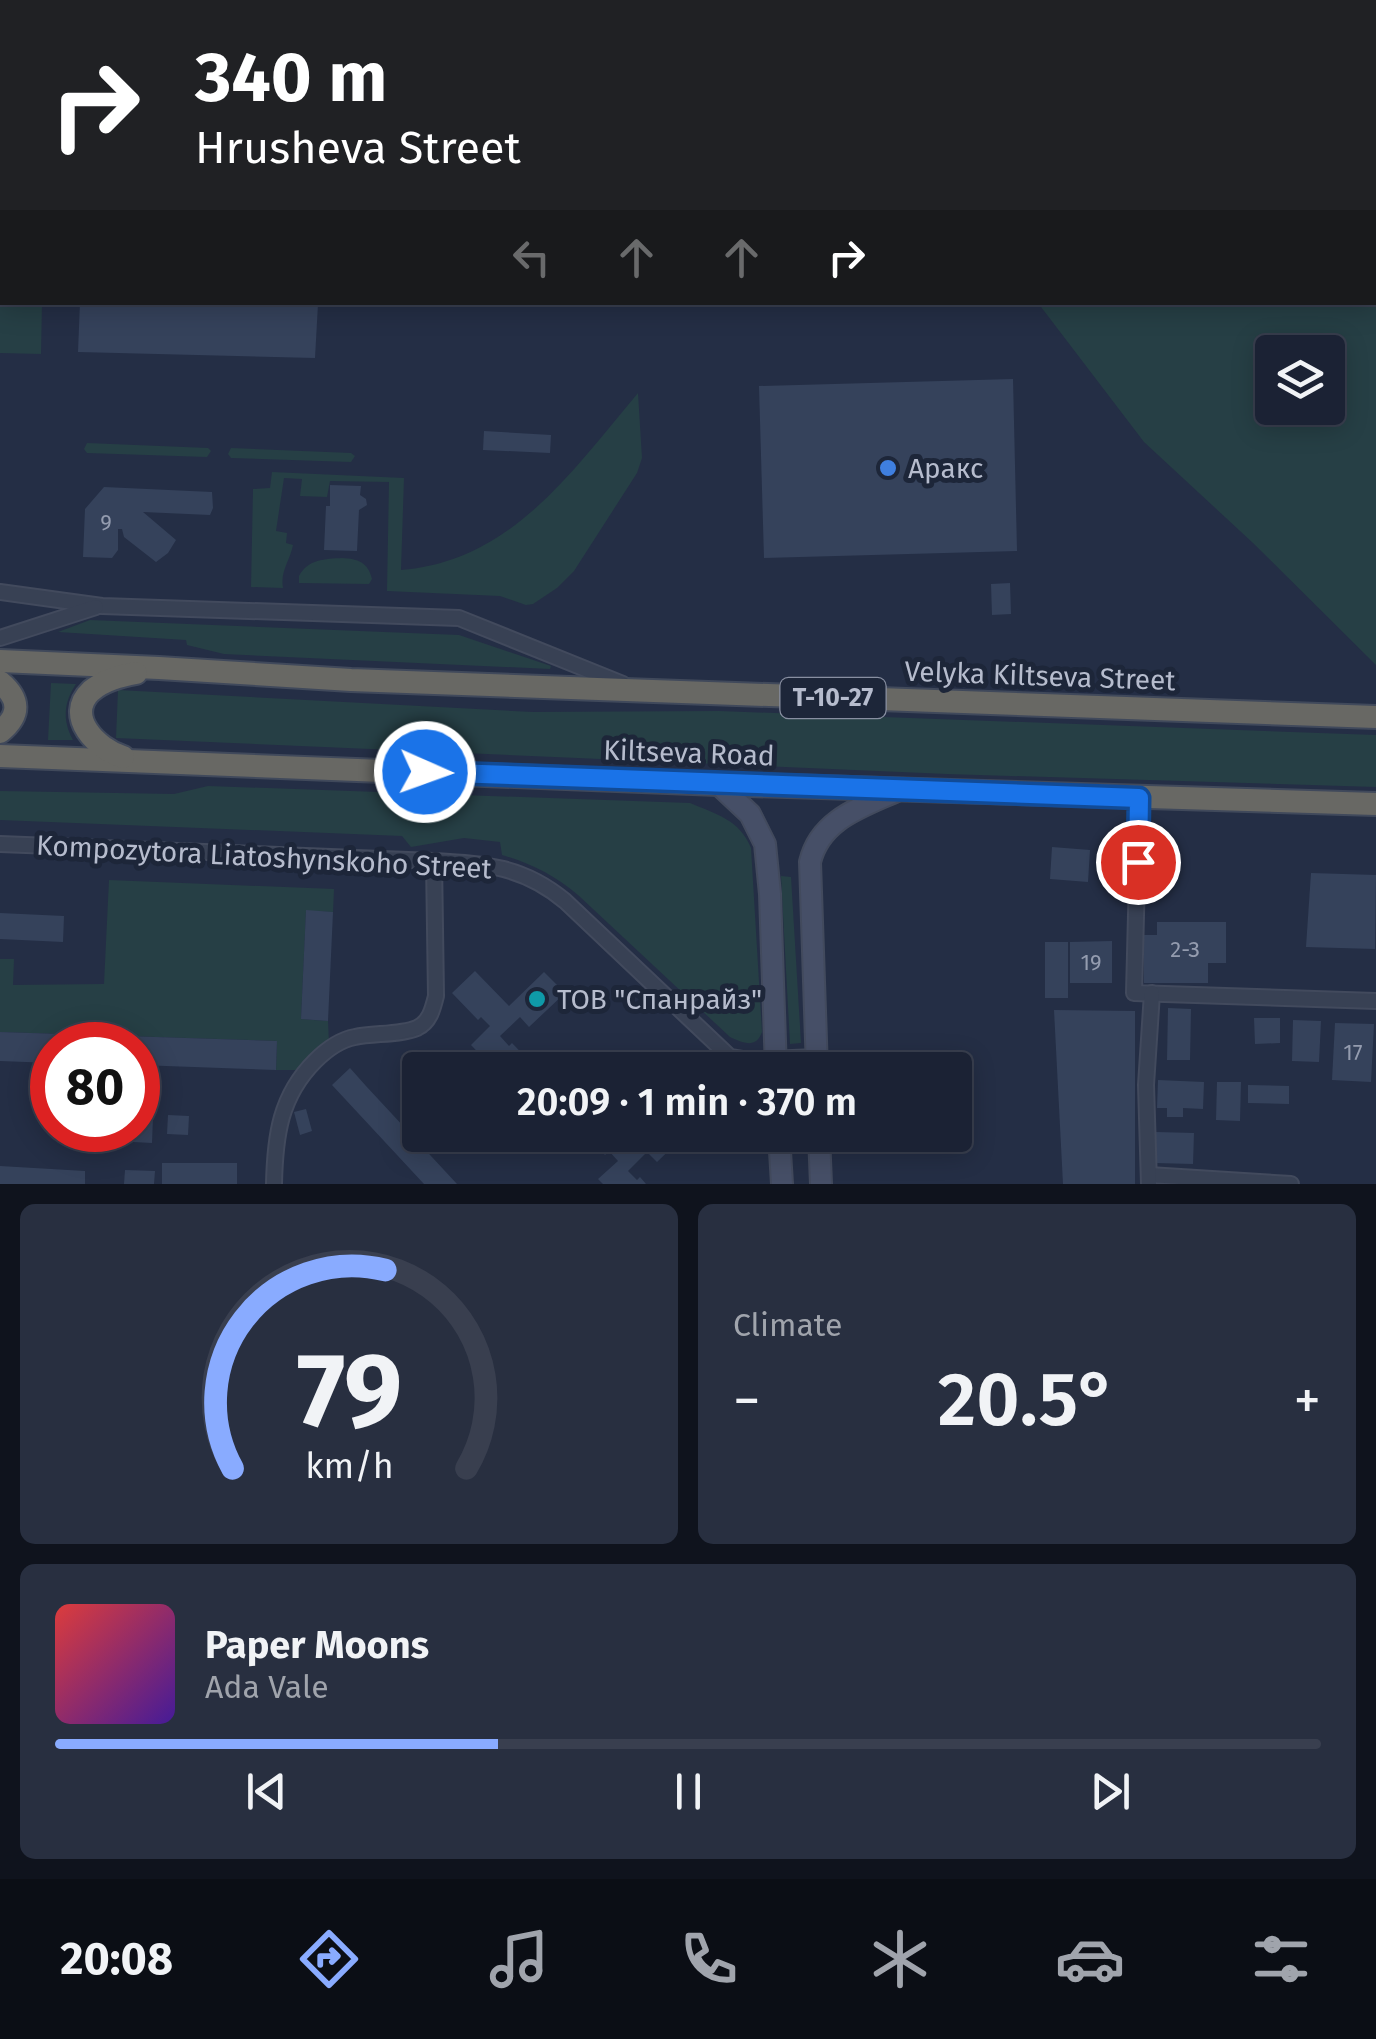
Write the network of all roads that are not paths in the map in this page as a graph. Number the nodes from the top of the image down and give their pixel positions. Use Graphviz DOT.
graph roads {
  1 [pos="0,592"];
  2 [pos="102,606"];
  3 [pos="0,638"];
  4 [pos="0,662"];
  5 [pos="159,668"];
  6 [pos="0,682"];
  7 [pos="642,691"];
  8 [pos="1376,717"];
  9 [pos="0,732"];
  10 [pos="0,756"];
  11 [pos="146,763"];
  12 [pos="718,784"];
  13 [pos="898,790"];
  14 [pos="1139,798"];
  15 [pos="1376,804"];
  16 [pos="0,844"];
  17 [pos="434,861"];
  18 [pos="1152,993"];
  19 [pos="1376,1001"];
  20 [pos="724,1052"];
  21 [pos="775,1052"];
  22 [pos="816,1052"];
  23 [pos="780,1152"];
  24 [pos="819,1152"];
  25 [pos="1149,1179"];
  26 [pos="274,1184"];
  27 [pos="782,1184"];
  28 [pos="820,1184"];
  29 [pos="1292,1184"];
  1 -- 2 [label="street"];
  2 -- 3 [label="street"];
  2 -- 7 [label="street"];
  4 -- 5 [label="highway, Т-10-27"];
  5 -- 7 [label="highway, Т-10-27"];
  5 -- 11 [label="highway"];
  6 -- 9 [label="highway"];
  7 -- 8 [label="highway, Velyka Kiltseva Street / Т-10-27"];
  10 -- 11 [label="highway, Kiltseva Road"];
  11 -- 12 [label="highway, Kiltseva Road"];
  12 -- 13 [label="highway, Kiltseva Road"];
  12 -- 21 [label="main road"];
  13 -- 14 [label="highway, Kiltseva Road"];
  13 -- 22 [label="main road"];
  14 -- 15 [label="highway, Kiltseva Road"];
  14 -- 18 [label="street"];
  16 -- 17 [label="street, Kompozytora Liatoshynskoho Street"];
  17 -- 20 [label="street, Kompozytora Liatoshynskoho Street"];
  17 -- 26 [label="street"];
  18 -- 19 [label="street"];
  18 -- 25 [label="street"];
  23 -- 27 [label="main road"];
  24 -- 28 [label="main road"];
  25 -- 29 [label="street"];
}
